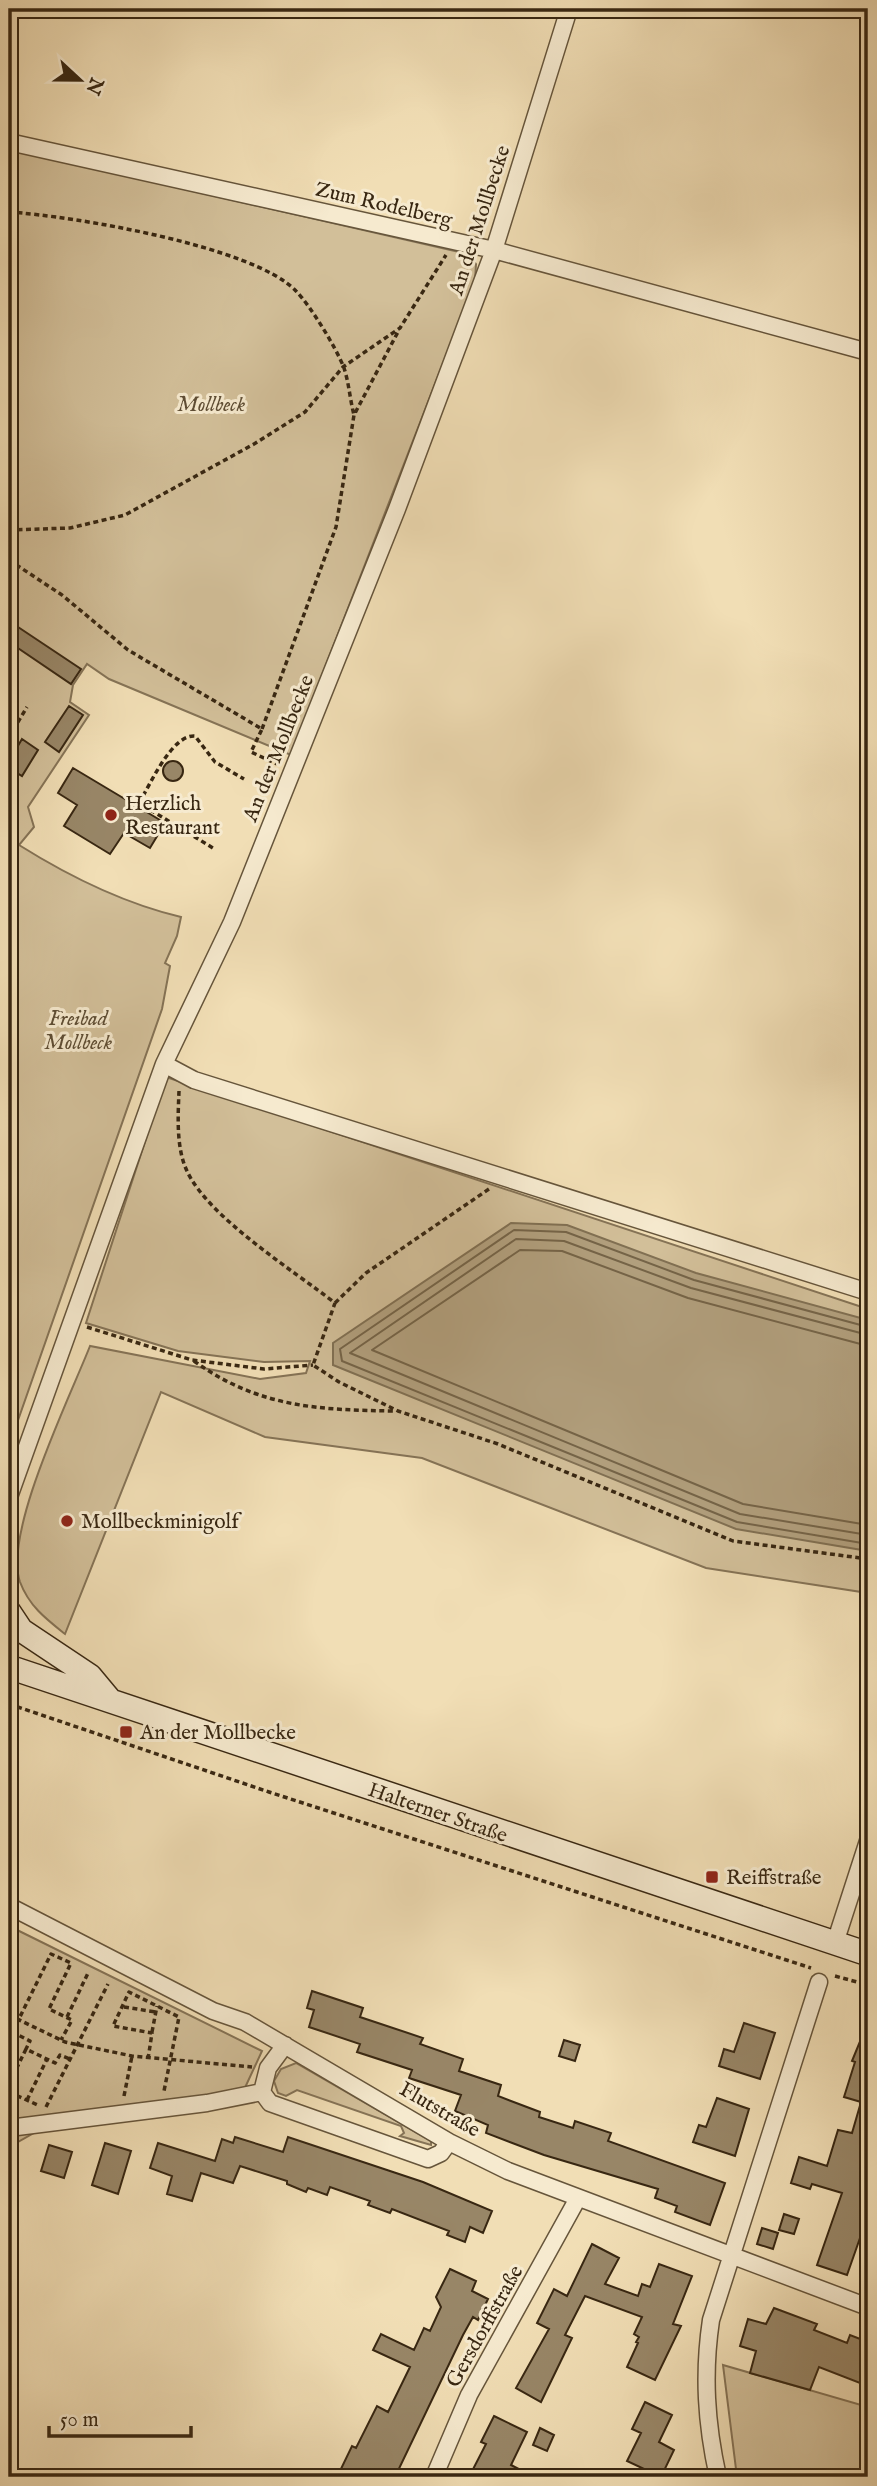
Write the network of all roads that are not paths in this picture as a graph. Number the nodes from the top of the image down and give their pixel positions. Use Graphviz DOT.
graph roads {
  1 [pos="569,9"];
  2 [pos="9,142"];
  3 [pos="494,250"];
  4 [pos="868,352"];
  5 [pos="164,1064"];
  6 [pos="868,1292"];
  7 [pos="9,1497"];
  8 [pos="9,1612"];
  9 [pos="9,1667"];
  10 [pos="110,1700"];
  11 [pos="868,1841"];
  12 [pos="9,1906"];
  13 [pos="835,1943"];
  14 [pos="868,1954"];
  15 [pos="825,1976"];
  16 [pos="285,2045"];
  17 [pos="262,2092"];
  18 [pos="9,2128"];
  19 [pos="449,2142"];
  20 [pos="578,2198"];
  21 [pos="732,2255"];
  22 [pos="868,2307"];
  23 [pos="434,2477"];
  24 [pos="718,2477"];
  1 -- 3 [label="street, An der Mollbecke"];
  2 -- 3 [label="street, Zum Rodelberg"];
  3 -- 4 [label="street, Zum Rodelberg"];
  3 -- 5 [label="street, An der Mollbecke"];
  5 -- 6 [label="street"];
  5 -- 7 [label="street, An der Mollbecke"];
  8 -- 10 [label="main road"];
  9 -- 10 [label="main road, Halterner Straße"];
  10 -- 13 [label="main road, Halterner Straße"];
  11 -- 13 [label="street"];
  12 -- 16 [label="street, Flutstraße"];
  13 -- 14 [label="main road, Halterner Straße"];
  15 -- 21 [label="street"];
  16 -- 17 [label="street"];
  16 -- 19 [label="street, Flutstraße"];
  17 -- 18 [label="street"];
  17 -- 19 [label="street"];
  19 -- 20 [label="street, Flutstraße"];
  20 -- 21 [label="street, Flutstraße"];
  20 -- 23 [label="street, Gersdorffstraße"];
  21 -- 22 [label="street, Flutstraße"];
  21 -- 24 [label="street"];
}
